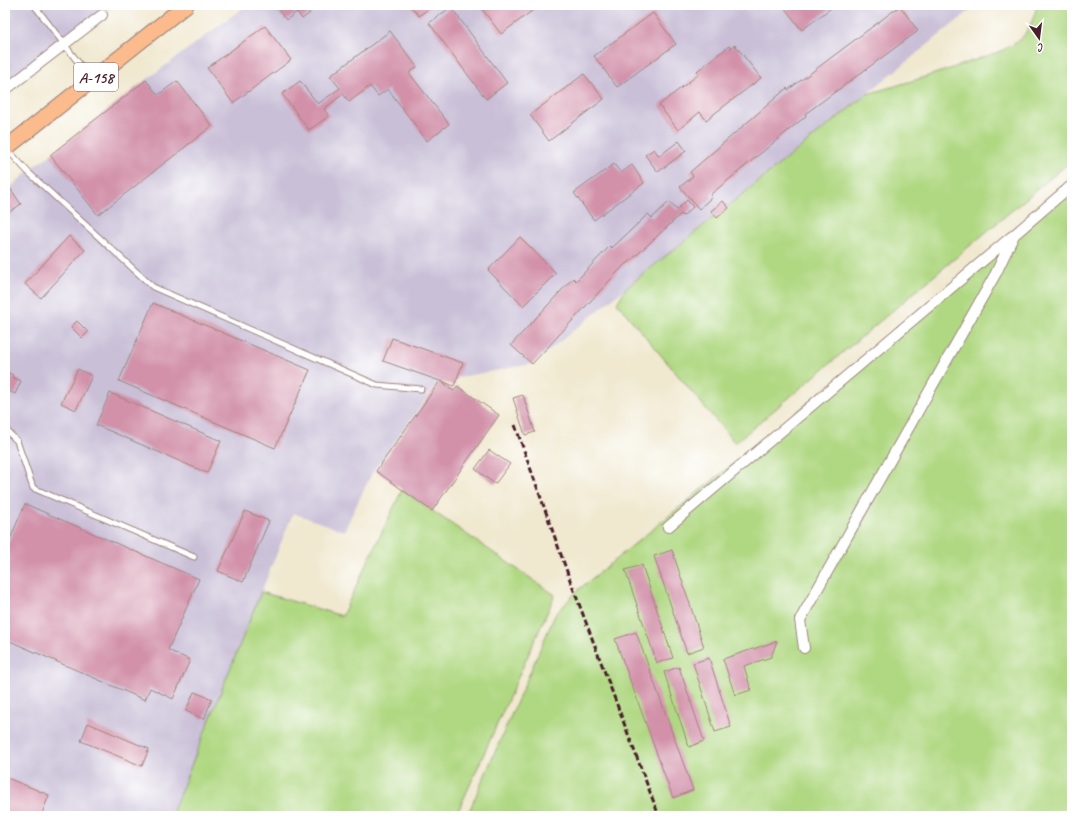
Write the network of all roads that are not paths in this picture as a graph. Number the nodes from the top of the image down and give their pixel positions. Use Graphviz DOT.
graph roads {
  1 [pos="34,5"];
  2 [pos="186,5"];
  3 [pos="102,14"];
  4 [pos="64,44"];
  5 [pos="92,80"];
  6 [pos="5,90"];
  7 [pos="5,148"];
  8 [pos="1072,185"];
  9 [pos="1014,235"];
  10 [pos="421,389"];
  11 [pos="5,429"];
  12 [pos="668,527"];
  13 [pos="194,557"];
  14 [pos="804,648"];
  1 -- 4 [label="lane"];
  2 -- 5 [label="main road, А-158"];
  3 -- 4 [label="street"];
  4 -- 5 [label="lane"];
  4 -- 6 [label="street"];
  5 -- 7 [label="main road, А-158"];
  7 -- 10 [label="lane"];
  8 -- 9 [label="street"];
  9 -- 12 [label="street"];
  9 -- 14 [label="street"];
  11 -- 13 [label="lane"];
}
